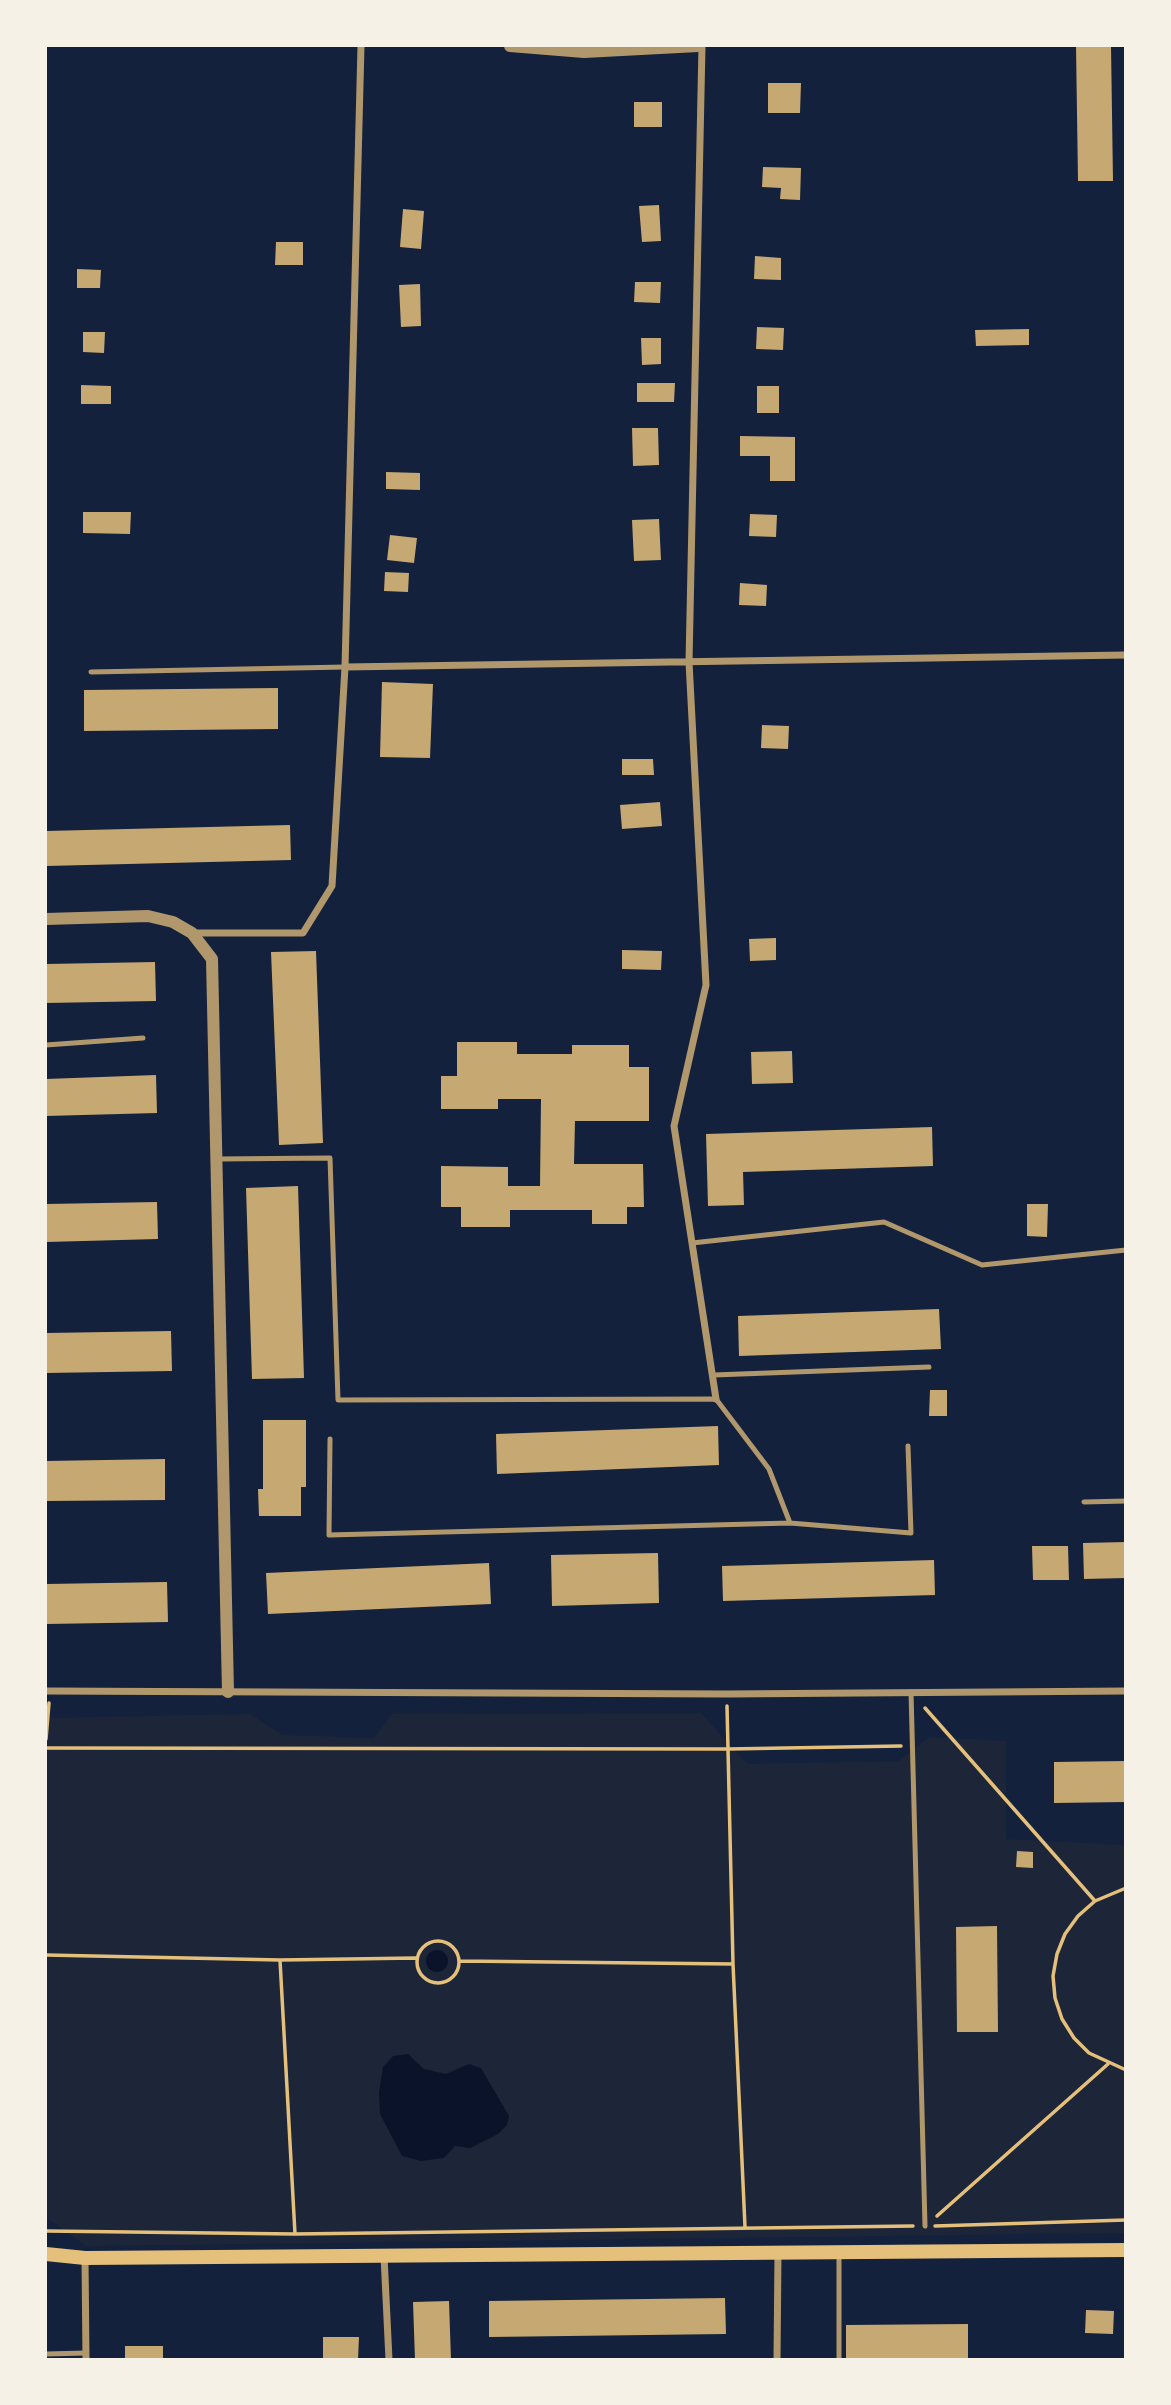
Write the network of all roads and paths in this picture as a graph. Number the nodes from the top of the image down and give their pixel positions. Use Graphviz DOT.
graph roads {
  1 [pos="361,46"];
  2 [pos="510,46"];
  3 [pos="700,46"];
  4 [pos="1125,655"];
  5 [pos="689,662"];
  6 [pos="345,667"];
  7 [pos="91,672"];
  8 [pos="46,919"];
  9 [pos="192,933"];
  10 [pos="143,1038"];
  11 [pos="46,1045"];
  12 [pos="216,1159"];
  13 [pos="692,1243"];
  14 [pos="1125,1250"];
  15 [pos="929,1367"];
  16 [pos="714,1375"];
  17 [pos="716,1399"];
  18 [pos="330,1439"];
  19 [pos="908,1446"];
  20 [pos="1125,1501"];
  21 [pos="1084,1502"];
  22 [pos="790,1523"];
  23 [pos="48,1691"];
  24 [pos="1125,1691"];
  25 [pos="228,1692"];
  26 [pos="911,1692"];
  27 [pos="727,1694"];
  28 [pos="46,1739"];
  29 [pos="912,1746"];
  30 [pos="46,1748"];
  31 [pos="728,1749"];
  32 [pos="1125,1888"];
  33 [pos="1095,1901"];
  34 [pos="46,1955"];
  35 [pos="416,1958"];
  36 [pos="279,1959"];
  37 [pos="459,1961"];
  38 [pos="733,1964"];
  39 [pos="1108,2064"];
  40 [pos="1125,2070"];
  41 [pos="1125,2220"];
  42 [pos="925,2226"];
  43 [pos="745,2227"];
  44 [pos="46,2231"];
  45 [pos="295,2234"];
  46 [pos="1125,2250"];
  47 [pos="839,2252"];
  48 [pos="778,2253"];
  49 [pos="46,2254"];
  50 [pos="384,2256"];
  51 [pos="85,2258"];
  52 [pos="46,2354"];
  53 [pos="86,2356"];
  54 [pos="389,2360"];
  55 [pos="777,2360"];
  56 [pos="839,2360"];
  1 -- 6 [label="street"];
  2 -- 3 [label="street"];
  3 -- 5 [label="street"];
  4 -- 5 [label="street"];
  5 -- 6 [label="street"];
  5 -- 13 [label="street"];
  6 -- 7 [label="lane"];
  6 -- 9 [label="street"];
  8 -- 9 [label="street"];
  9 -- 12 [label="street"];
  10 -- 11 [label="lane"];
  12 -- 17 [label="lane"];
  12 -- 25 [label="street"];
  13 -- 14 [label="lane"];
  13 -- 16 [label="street"];
  15 -- 16 [label="lane"];
  16 -- 17 [label="street"];
  17 -- 22 [label="lane"];
  18 -- 22 [label="lane"];
  19 -- 22 [label="lane"];
  20 -- 21 [label="lane"];
  23 -- 25 [label="street"];
  23 -- 28 [label="path"];
  24 -- 26 [label="street"];
  25 -- 27 [label="street"];
  26 -- 27 [label="street"];
  26 -- 29 [label="lane"];
  26 -- 33 [label="path"];
  27 -- 31 [label="path"];
  29 -- 31 [label="path"];
  29 -- 42 [label="lane"];
  30 -- 31 [label="path"];
  31 -- 38 [label="path"];
  32 -- 33 [label="path"];
  33 -- 39 [label="path"];
  34 -- 36 [label="path"];
  35 -- 36 [label="path"];
  35 -- 37 [label="path"];
  35 -- 37 [label="path"];
  36 -- 45 [label="path"];
  37 -- 38 [label="path"];
  38 -- 43 [label="path"];
  39 -- 40 [label="path"];
  39 -- 42 [label="path"];
  41 -- 42 [label="path"];
  42 -- 43 [label="path"];
  43 -- 45 [label="path"];
  44 -- 45 [label="path"];
  46 -- 47 [label="main road"];
  47 -- 48 [label="main road"];
  47 -- 56 [label="lane"];
  48 -- 50 [label="main road"];
  48 -- 55 [label="street"];
  49 -- 51 [label="main road"];
  50 -- 51 [label="main road"];
  50 -- 54 [label="street"];
  51 -- 53 [label="street"];
  52 -- 53 [label="lane"];
}
